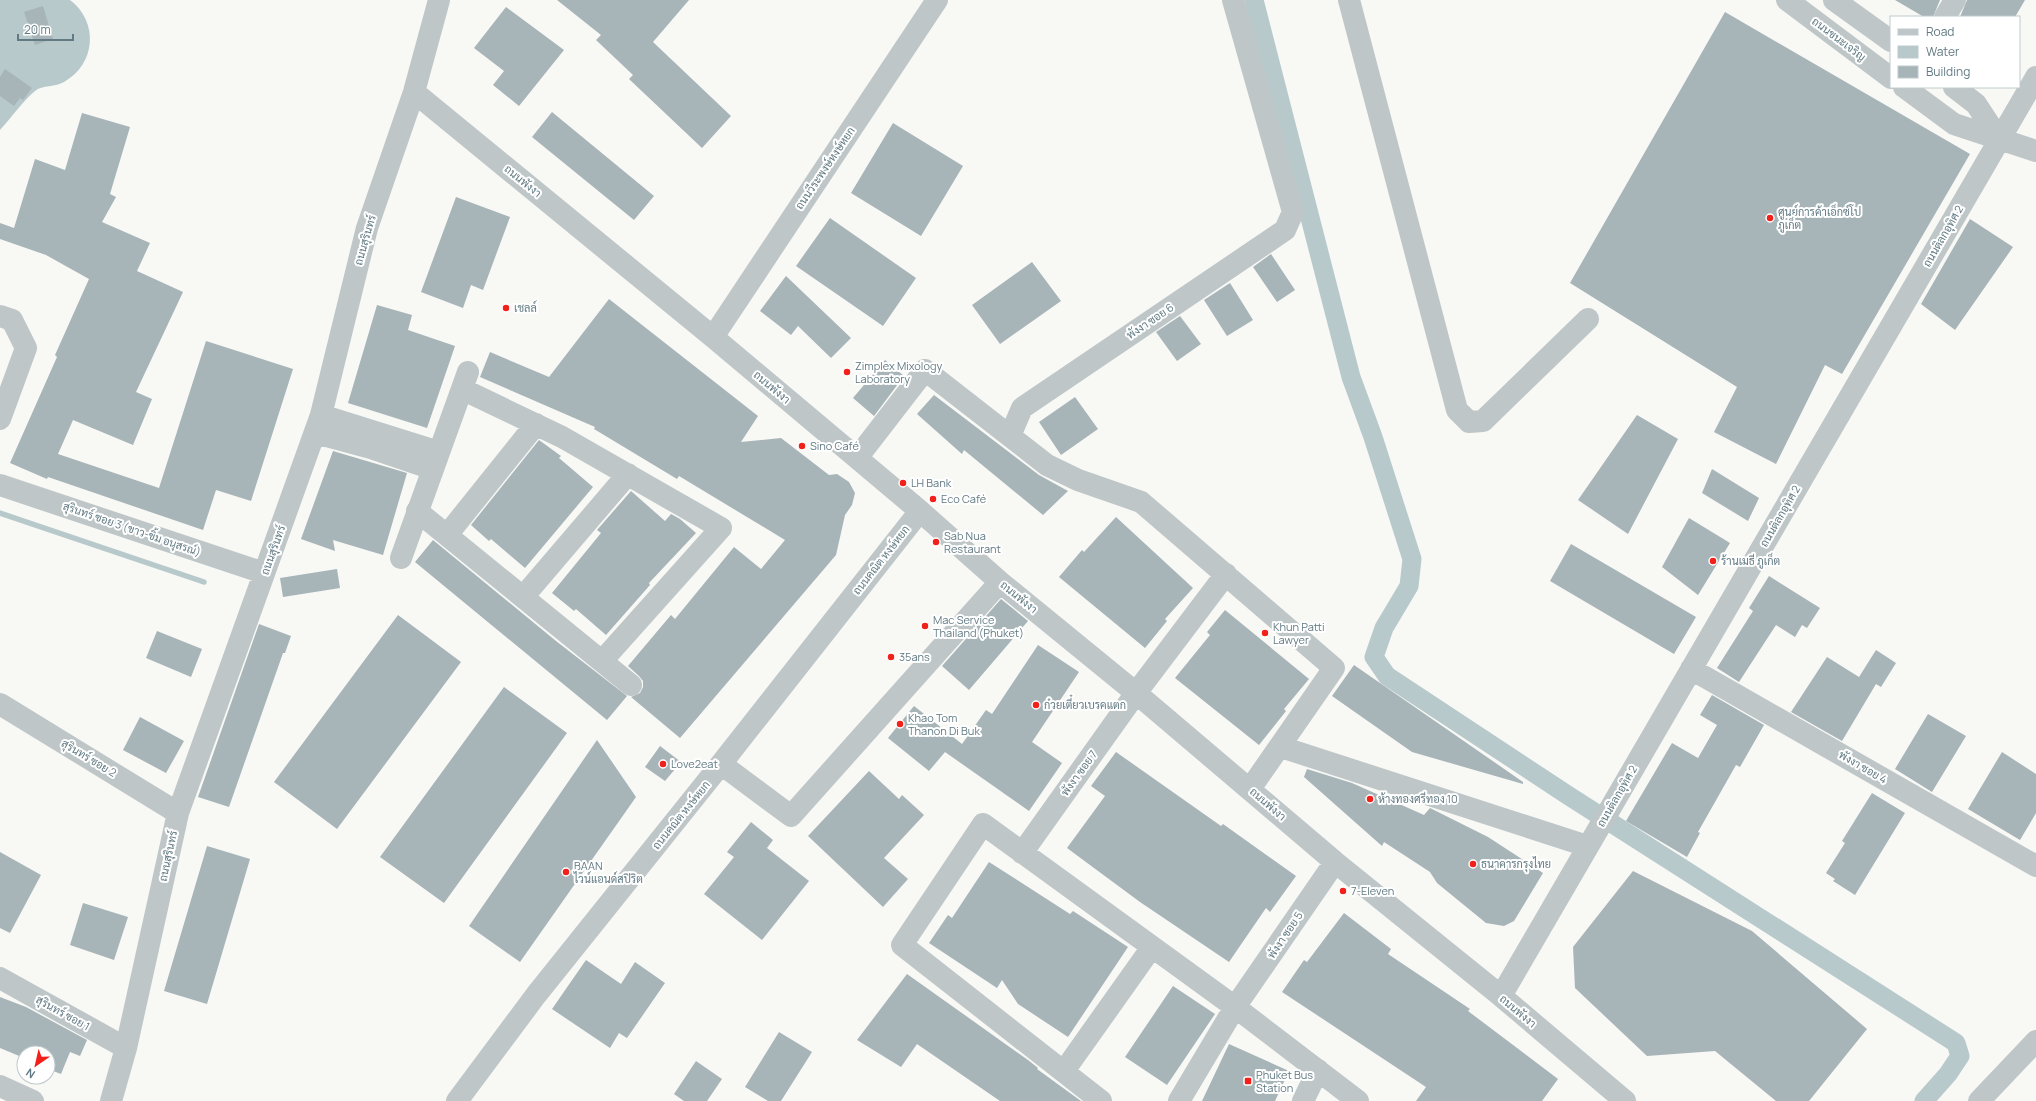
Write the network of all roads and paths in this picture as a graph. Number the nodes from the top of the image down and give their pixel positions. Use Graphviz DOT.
graph roads {
  1 [pos="439,0"];
  2 [pos="937,0"];
  3 [pos="1233,0"];
  4 [pos="1349,0"];
  5 [pos="1787,0"];
  6 [pos="1834,0"];
  7 [pos="1955,0"];
  8 [pos="1859,8"];
  9 [pos="1946,16"];
  10 [pos="1890,41"];
  11 [pos="1890,77"];
  12 [pos="2036,77"];
  13 [pos="1905,88"];
  14 [pos="1955,88"];
  15 [pos="414,92"];
  16 [pos="1999,140"];
  17 [pos="2036,152"];
  18 [pos="0,316"];
  19 [pos="1588,319"];
  20 [pos="713,337"];
  21 [pos="0,419"];
  22 [pos="318,424"];
  23 [pos="536,424"];
  24 [pos="1010,436"];
  25 [pos="858,458"];
  26 [pos="436,461"];
  27 [pos="628,474"];
  28 [pos="0,485"];
  29 [pos="418,511"];
  30 [pos="920,511"];
  31 [pos="447,535"];
  32 [pos="401,558"];
  33 [pos="264,573"];
  34 [pos="1226,574"];
  35 [pos="1000,582"];
  36 [pos="523,597"];
  37 [pos="602,661"];
  38 [pos="1691,669"];
  39 [pos="631,685"];
  40 [pos="1136,693"];
  41 [pos="0,704"];
  42 [pos="1281,747"];
  43 [pos="721,764"];
  44 [pos="1250,789"];
  45 [pos="178,813"];
  46 [pos="1592,839"];
  47 [pos="1022,853"];
  48 [pos="1335,862"];
  49 [pos="2036,866"];
  50 [pos="1152,947"];
  51 [pos="0,978"];
  52 [pos="1501,996"];
  53 [pos="1235,1008"];
  54 [pos="2036,1041"];
  55 [pos="126,1048"];
  56 [pos="1318,1070"];
  57 [pos="1064,1071"];
  58 [pos="0,1086"];
  59 [pos="33,1101"];
  60 [pos="111,1101"];
  61 [pos="457,1101"];
  62 [pos="1101,1101"];
  63 [pos="1179,1101"];
  64 [pos="1303,1101"];
  65 [pos="1358,1101"];
  66 [pos="1624,1101"];
  67 [pos="1979,1101"];
  1 -- 15 [label="street, ถนนสุรินทร์"];
  2 -- 20 [label="street, ถนนวีระพงษ์หงษ์หยก"];
  3 -- 24 [label="street, พังงา ซอย 6"];
  4 -- 19 [label="street"];
  5 -- 11 [label="street, ถนนชนะเจริญ"];
  6 -- 8 [label="street"];
  7 -- 9 [label="street"];
  8 -- 10 [label="street"];
  12 -- 16 [label="street, ถนนติลกอุทิศ 2"];
  13 -- 16 [label="street"];
  14 -- 16 [label="street"];
  15 -- 20 [label="street, ถนนพังงา"];
  15 -- 22 [label="street, ถนนสุรินทร์"];
  16 -- 17 [label="street"];
  16 -- 38 [label="street, ถนนติลกอุทิศ 2"];
  18 -- 21 [label="street"];
  20 -- 25 [label="street, ถนนพังงา"];
  22 -- 26 [label="street"];
  22 -- 33 [label="street, ถนนสุรินทร์"];
  23 -- 26 [label="street"];
  23 -- 27 [label="street"];
  23 -- 31 [label="street"];
  24 -- 25 [label="street"];
  24 -- 34 [label="street"];
  25 -- 30 [label="street, ถนนพังงา"];
  26 -- 29 [label="street"];
  27 -- 36 [label="street"];
  27 -- 37 [label="street"];
  28 -- 33 [label="street, สุรินทร์ ซอย 3 (ขาว-ขิ้ม อนุสรณ์)"];
  29 -- 31 [label="street"];
  29 -- 32 [label="street"];
  30 -- 35 [label="street, ถนนพังงา"];
  30 -- 43 [label="street, ถนนคณิต หงษ์หยก"];
  31 -- 36 [label="street"];
  33 -- 45 [label="street, ถนนสุรินทร์"];
  34 -- 40 [label="street, พังงา ซอย 7"];
  34 -- 42 [label="street"];
  35 -- 40 [label="street, ถนนพังงา"];
  35 -- 43 [label="street"];
  36 -- 37 [label="street"];
  37 -- 39 [label="street"];
  38 -- 46 [label="street, ถนนติลกอุทิศ 2"];
  38 -- 49 [label="street, พังงา ซอย 4"];
  40 -- 44 [label="street, ถนนพังงา"];
  40 -- 47 [label="street, พังงา ซอย 7"];
  41 -- 45 [label="street, สุรินทร์ ซอย 2"];
  42 -- 44 [label="street"];
  42 -- 46 [label="street"];
  43 -- 61 [label="street, ถนนคณิต หงษ์หยก"];
  44 -- 48 [label="street, ถนนพังงา"];
  45 -- 55 [label="street, ถนนสุรินทร์"];
  46 -- 52 [label="street, ถนนติลกอุทิศ 2"];
  47 -- 50 [label="street"];
  47 -- 57 [label="street"];
  48 -- 52 [label="street, ถนนพังงา"];
  48 -- 53 [label="street, พังงา ซอย 5"];
  50 -- 53 [label="street"];
  50 -- 57 [label="street"];
  51 -- 55 [label="street, สุรินทร์ ซอย 1"];
  52 -- 66 [label="street, ถนนพังงา"];
  53 -- 56 [label="street"];
  53 -- 63 [label="street, พังงา ซอย 5"];
  54 -- 67 [label="street"];
  55 -- 60 [label="street, ถนนสุรินทร์"];
  56 -- 64 [label="street"];
  56 -- 65 [label="street"];
  57 -- 62 [label="street"];
  58 -- 59 [label="street"];
}
